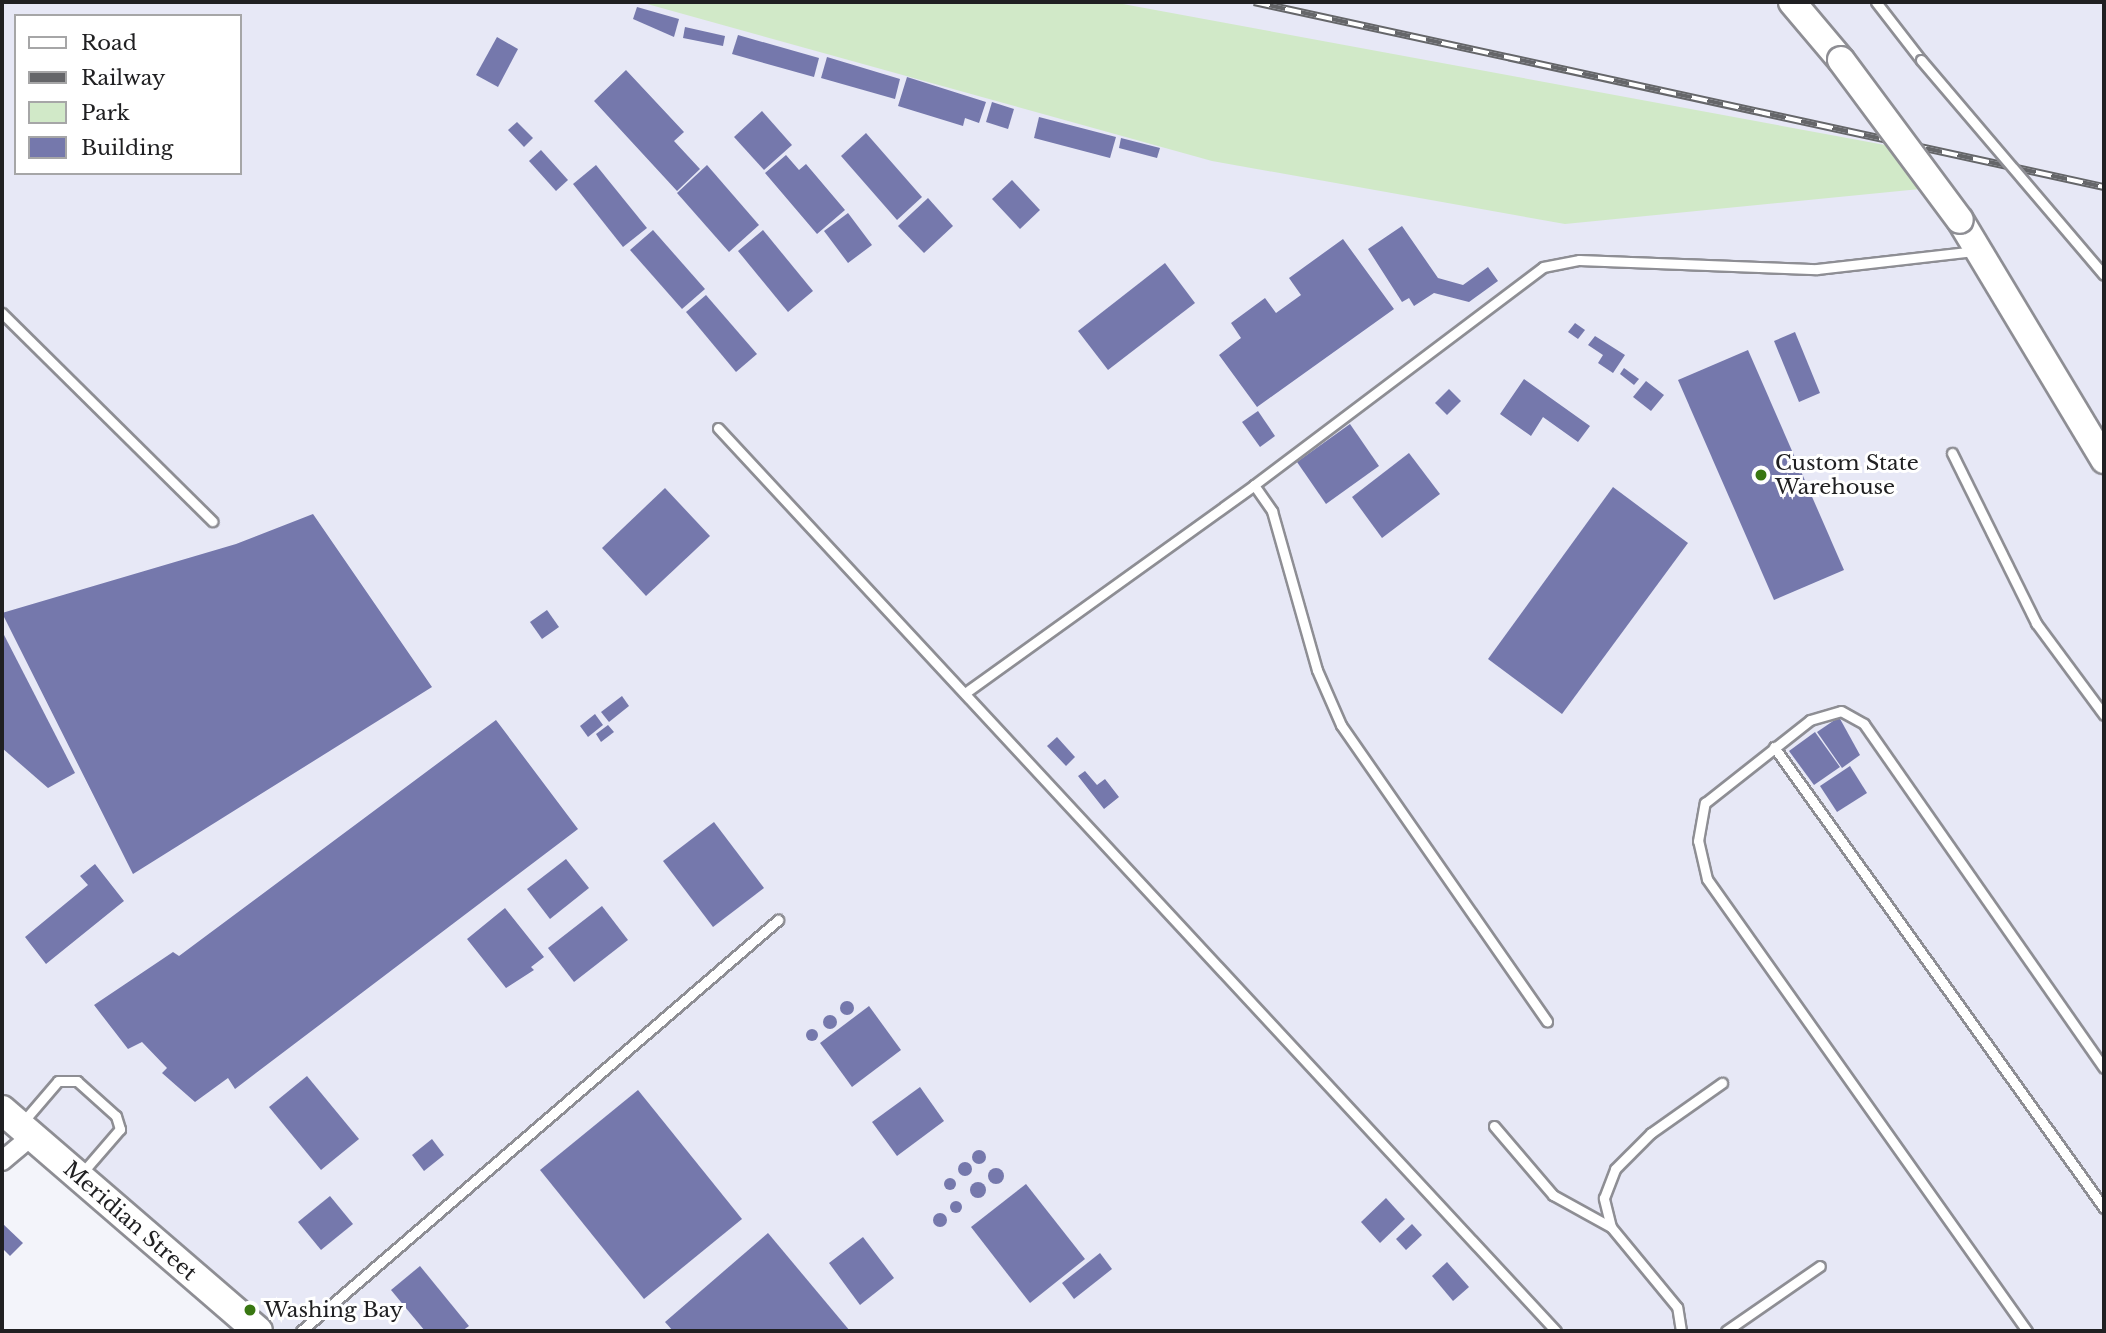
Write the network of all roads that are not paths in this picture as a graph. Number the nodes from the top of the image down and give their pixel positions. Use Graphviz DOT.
graph roads {
  1 [pos="1792,2"];
  2 [pos="1877,2"];
  3 [pos="1979,250"];
  4 [pos="2104,275"];
  5 [pos="2,313"];
  6 [pos="718,428"];
  7 [pos="1952,453"];
  8 [pos="2104,460"];
  9 [pos="1254,485"];
  10 [pos="212,520"];
  11 [pos="965,693"];
  12 [pos="2104,715"];
  13 [pos="1774,747"];
  14 [pos="778,920"];
  15 [pos="1547,1021"];
  16 [pos="2104,1068"];
  17 [pos="1722,1083"];
  18 [pos="17,1124"];
  19 [pos="1494,1126"];
  20 [pos="2,1161"];
  21 [pos="78,1177"];
  22 [pos="2104,1208"];
  23 [pos="1611,1227"];
  24 [pos="1820,1266"];
  25 [pos="258,1331"];
  26 [pos="301,1331"];
  27 [pos="1556,1331"];
  28 [pos="1681,1331"];
  29 [pos="1726,1331"];
  30 [pos="2026,1331"];
  1 -- 3 [label="main road, bridge"];
  2 -- 4 [label="lane, bridge"];
  3 -- 8 [label="main road"];
  3 -- 9 [label="lane"];
  5 -- 10 [label="lane"];
  6 -- 11 [label="lane"];
  7 -- 12 [label="lane"];
  9 -- 11 [label="lane"];
  9 -- 15 [label="lane"];
  11 -- 27 [label="lane"];
  13 -- 16 [label="lane"];
  13 -- 22 [label="lane"];
  13 -- 30 [label="lane"];
  14 -- 26 [label="lane"];
  17 -- 23 [label="lane"];
  18 -- 20 [label="street"];
  18 -- 21 [label="main road, Meridian Street"];
  18 -- 21 [label="lane"];
  19 -- 23 [label="lane"];
  21 -- 25 [label="main road, Meridian Street"];
  23 -- 28 [label="lane"];
  24 -- 29 [label="lane"];
}
